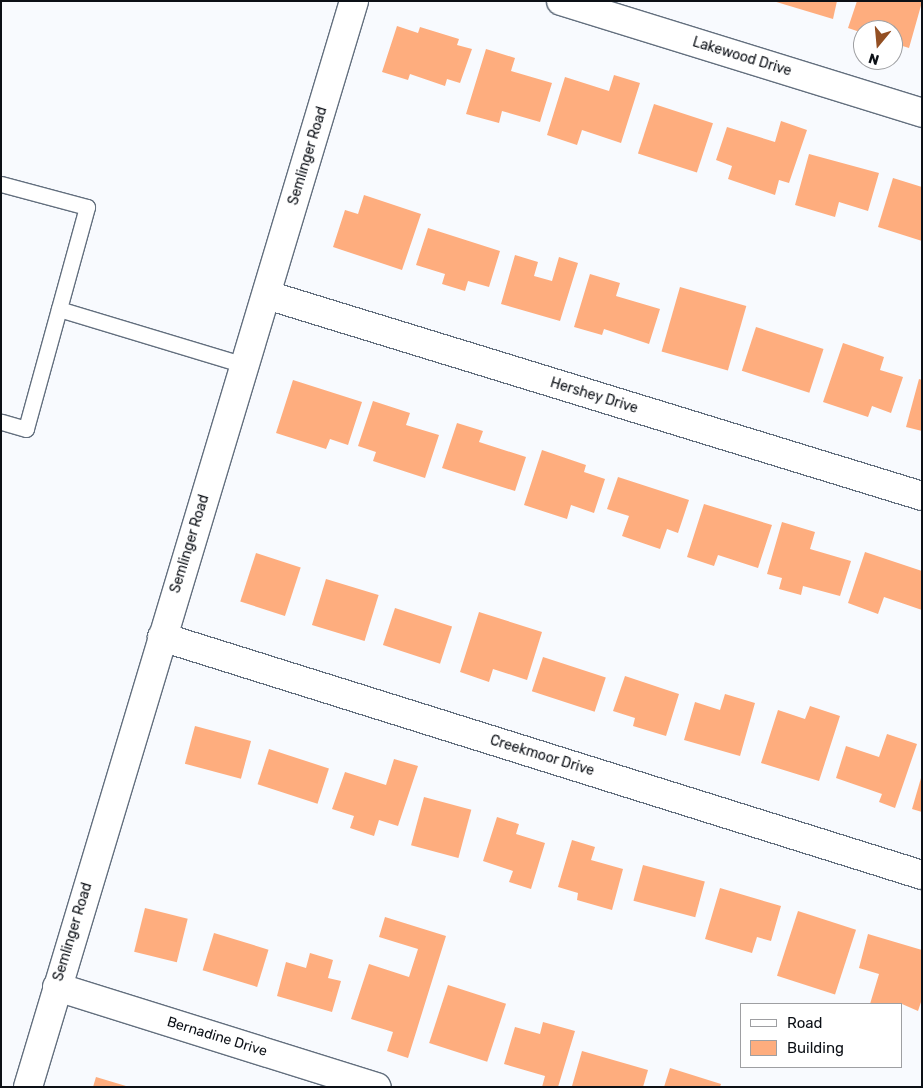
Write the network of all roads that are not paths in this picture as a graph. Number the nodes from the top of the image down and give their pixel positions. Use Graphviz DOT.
graph roads {
  1 [pos="354,1"];
  2 [pos="561,1"];
  3 [pos="922,113"];
  4 [pos="1,184"];
  5 [pos="267,295"];
  6 [pos="59,310"];
  7 [pos="244,365"];
  8 [pos="1,422"];
  9 [pos="922,496"];
  10 [pos="162,637"];
  11 [pos="922,874"];
  12 [pos="56,987"];
  13 [pos="28,1087"];
  14 [pos="377,1087"];
  1 -- 5 [label="street, Semlinger Road"];
  2 -- 3 [label="street, Lakewood Drive"];
  4 -- 6 [label="lane"];
  5 -- 7 [label="street, Semlinger Road"];
  5 -- 9 [label="street, Hershey Drive"];
  6 -- 7 [label="lane"];
  6 -- 8 [label="lane"];
  7 -- 10 [label="street, Semlinger Road"];
  10 -- 11 [label="street, Creekmoor Drive"];
  10 -- 12 [label="street, Semlinger Road"];
  12 -- 13 [label="street, Semlinger Road"];
  12 -- 14 [label="street, Bernadine Drive"];
}
